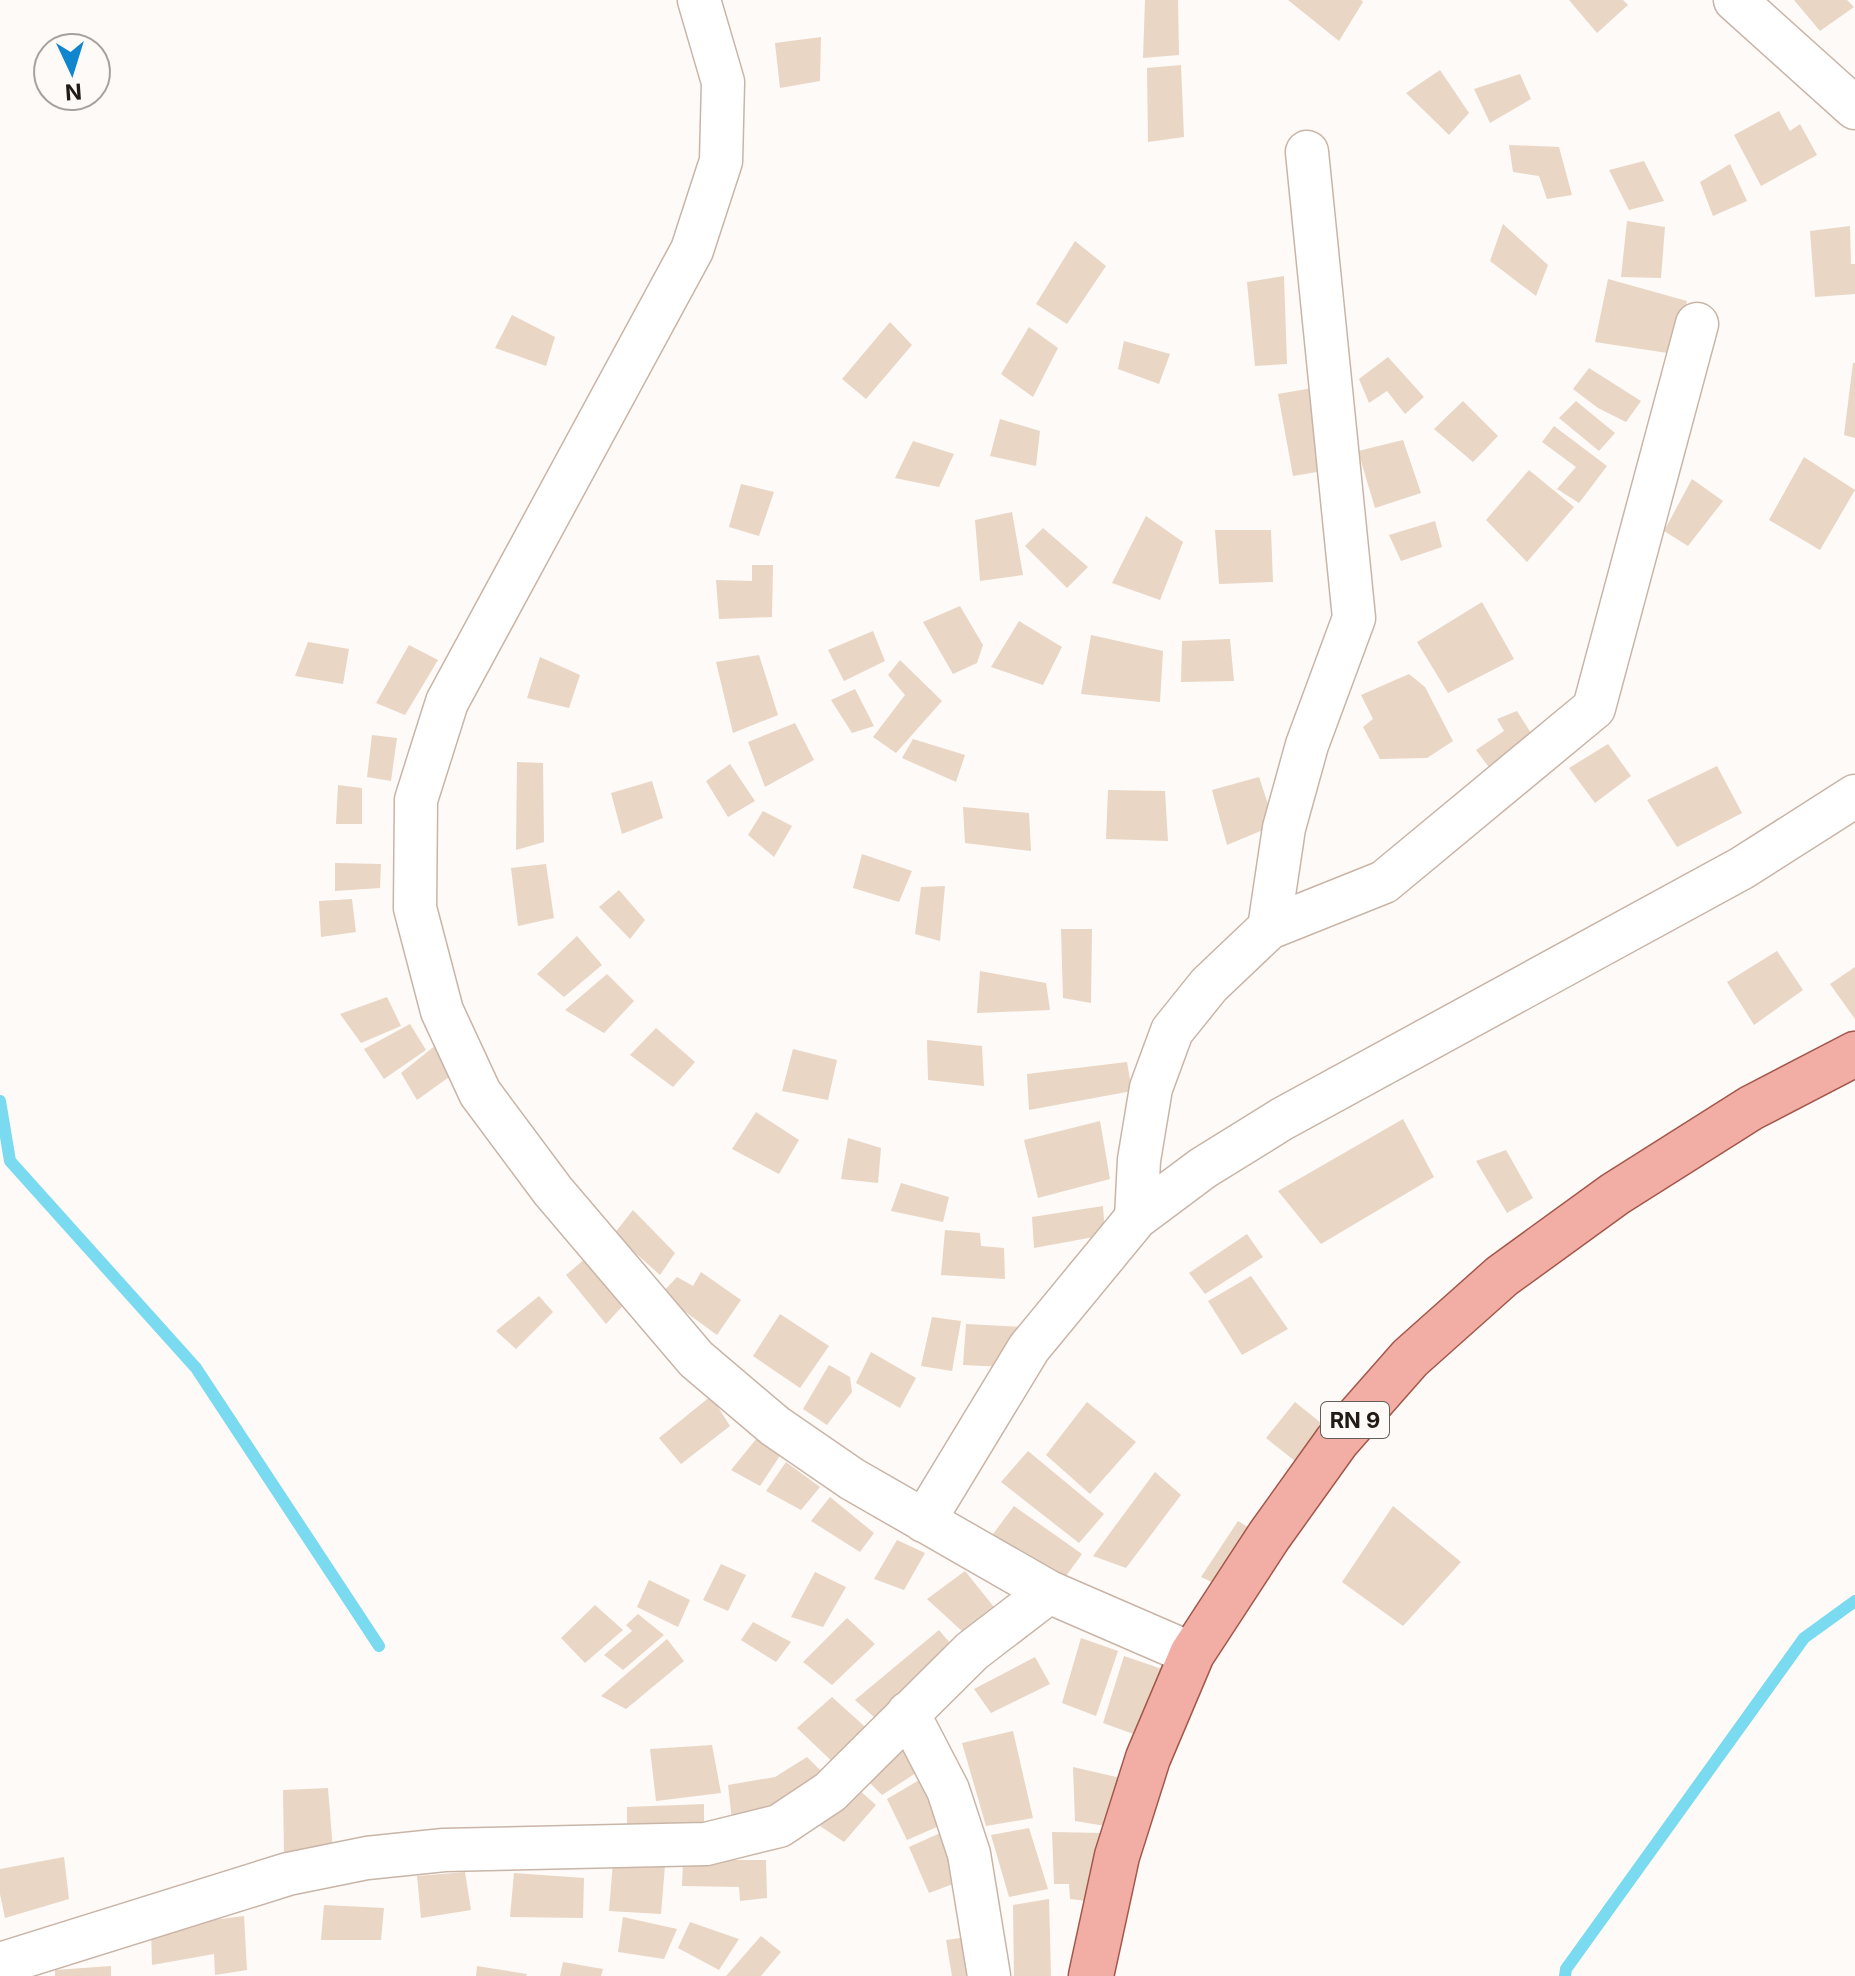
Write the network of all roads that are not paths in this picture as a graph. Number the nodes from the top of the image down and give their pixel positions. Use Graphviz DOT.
graph roads {
  1 [pos="699,0"];
  2 [pos="1735,0"];
  3 [pos="1855,108"];
  4 [pos="1307,152"];
  5 [pos="1697,324"];
  6 [pos="1855,796"];
  7 [pos="1269,928"];
  8 [pos="1855,1054"];
  9 [pos="1136,1218"];
  10 [pos="924,1521"];
  11 [pos="1049,1592"];
  12 [pos="1192,1654"];
  13 [pos="908,1713"];
  14 [pos="0,1964"];
  15 [pos="989,1976"];
  16 [pos="1091,1976"];
  1 -- 10 [label="street"];
  2 -- 3 [label="street"];
  4 -- 7 [label="street"];
  5 -- 7 [label="street"];
  6 -- 9 [label="street"];
  7 -- 9 [label="street"];
  8 -- 12 [label="main road, RN 9 / RN 9"];
  9 -- 10 [label="street"];
  10 -- 11 [label="street"];
  11 -- 12 [label="street"];
  11 -- 13 [label="street"];
  12 -- 16 [label="main road, RN 9 / RN 9"];
  13 -- 14 [label="street"];
  13 -- 15 [label="street"];
}
